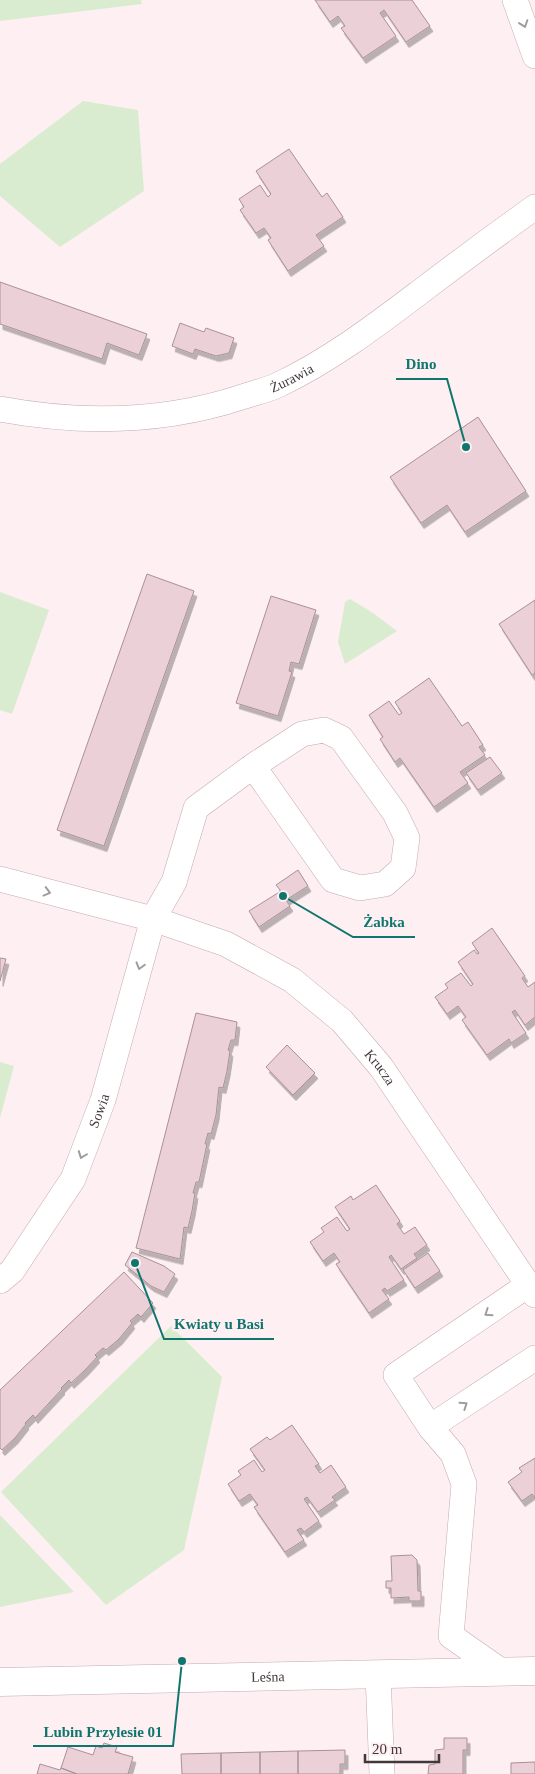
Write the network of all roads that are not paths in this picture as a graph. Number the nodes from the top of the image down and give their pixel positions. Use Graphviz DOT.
graph roads {
  1 [pos="515,0"];
  2 [pos="533,52"];
  3 [pos="535,206"];
  4 [pos="0,409"];
  5 [pos="253,766"];
  6 [pos="0,879"];
  7 [pos="153,919"];
  8 [pos="0,1281"];
  9 [pos="532,1290"];
  10 [pos="535,1358"];
  11 [pos="430,1428"];
  12 [pos="535,1670"];
  13 [pos="501,1671"];
  14 [pos="378,1674"];
  15 [pos="0,1682"];
  16 [pos="382,1774"];
  1 -- 2 [label="street, one-way"];
  3 -- 4 [label="street, Żurawia"];
  5 -- 5 [label="street"];
  5 -- 7 [label="street"];
  6 -- 7 [label="street, Krucza, one-way"];
  7 -- 8 [label="street, Sowia, one-way"];
  7 -- 9 [label="street, Krucza"];
  9 -- 11 [label="street, one-way"];
  11 -- 10 [label="street, one-way"];
  11 -- 13 [label="street"];
  12 -- 13 [label="street, Leśna"];
  13 -- 14 [label="street, Leśna"];
  14 -- 15 [label="street, Leśna"];
  14 -- 16 [label="street"];
}
